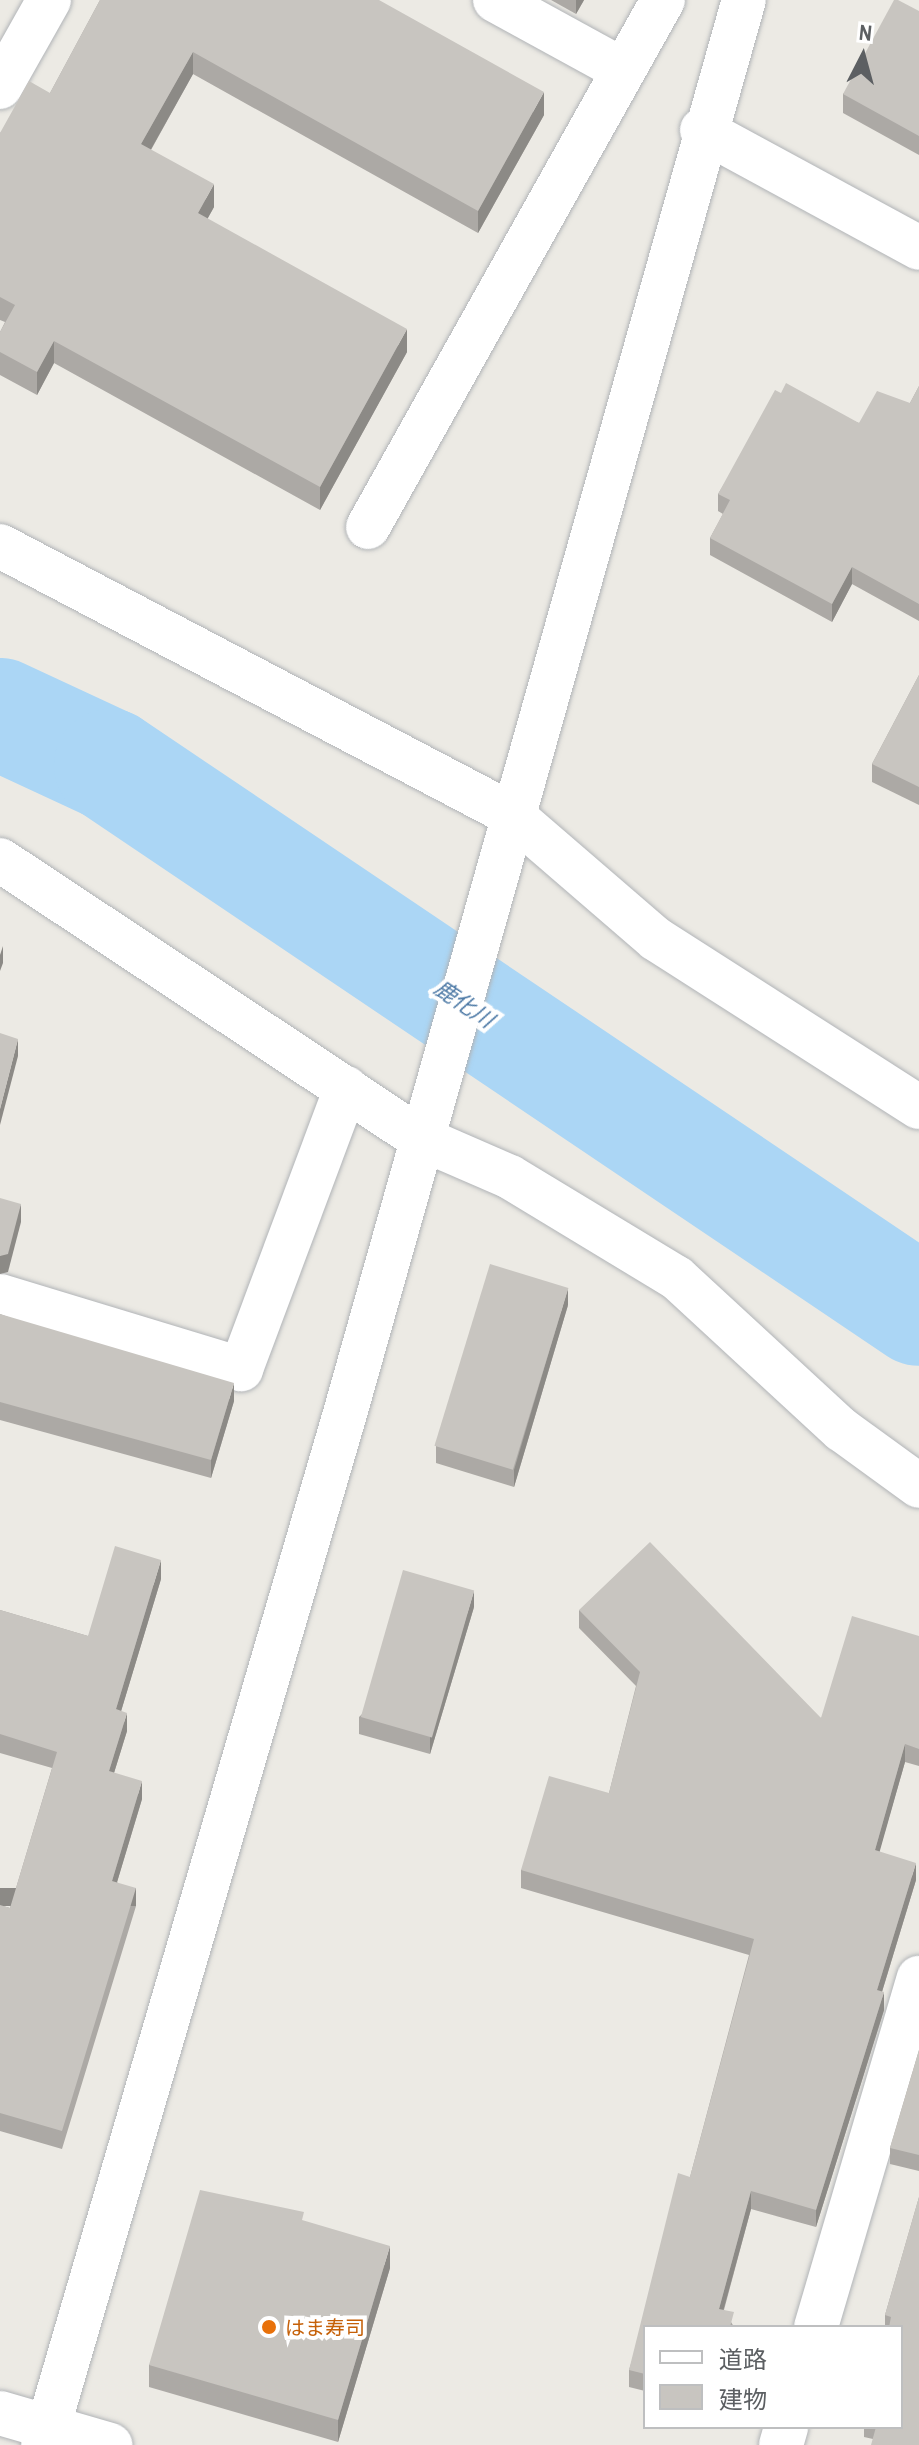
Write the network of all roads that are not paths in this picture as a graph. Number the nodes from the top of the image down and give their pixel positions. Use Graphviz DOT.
graph roads {
  1 [pos="49,0"];
  2 [pos="495,0"];
  3 [pos="663,0"];
  4 [pos="744,0"];
  5 [pos="623,70"];
  6 [pos="0,87"];
  7 [pos="702,130"];
  8 [pos="919,248"];
  9 [pos="368,527"];
  10 [pos="0,546"];
  11 [pos="511,814"];
  12 [pos="0,860"];
  13 [pos="346,1088"];
  14 [pos="919,1107"];
  15 [pos="422,1127"];
  16 [pos="0,1296"];
  17 [pos="919,1486"];
  18 [pos="919,1978"];
  19 [pos="817,2325"];
  20 [pos="0,2413"];
  21 [pos="45,2436"];
  22 [pos="110,2445"];
  1 -- 6 [label="street"];
  2 -- 5 [label="street"];
  3 -- 5 [label="street"];
  4 -- 7 [label="street"];
  5 -- 9 [label="street"];
  7 -- 8 [label="street"];
  7 -- 11 [label="street"];
  10 -- 11 [label="street"];
  11 -- 14 [label="street"];
  11 -- 15 [label="street"];
  12 -- 13 [label="street"];
  13 -- 15 [label="street"];
  13 -- 16 [label="street"];
  15 -- 17 [label="street"];
  15 -- 21 [label="street"];
  18 -- 19 [label="street"];
  20 -- 21 [label="street"];
  21 -- 22 [label="street"];
}
